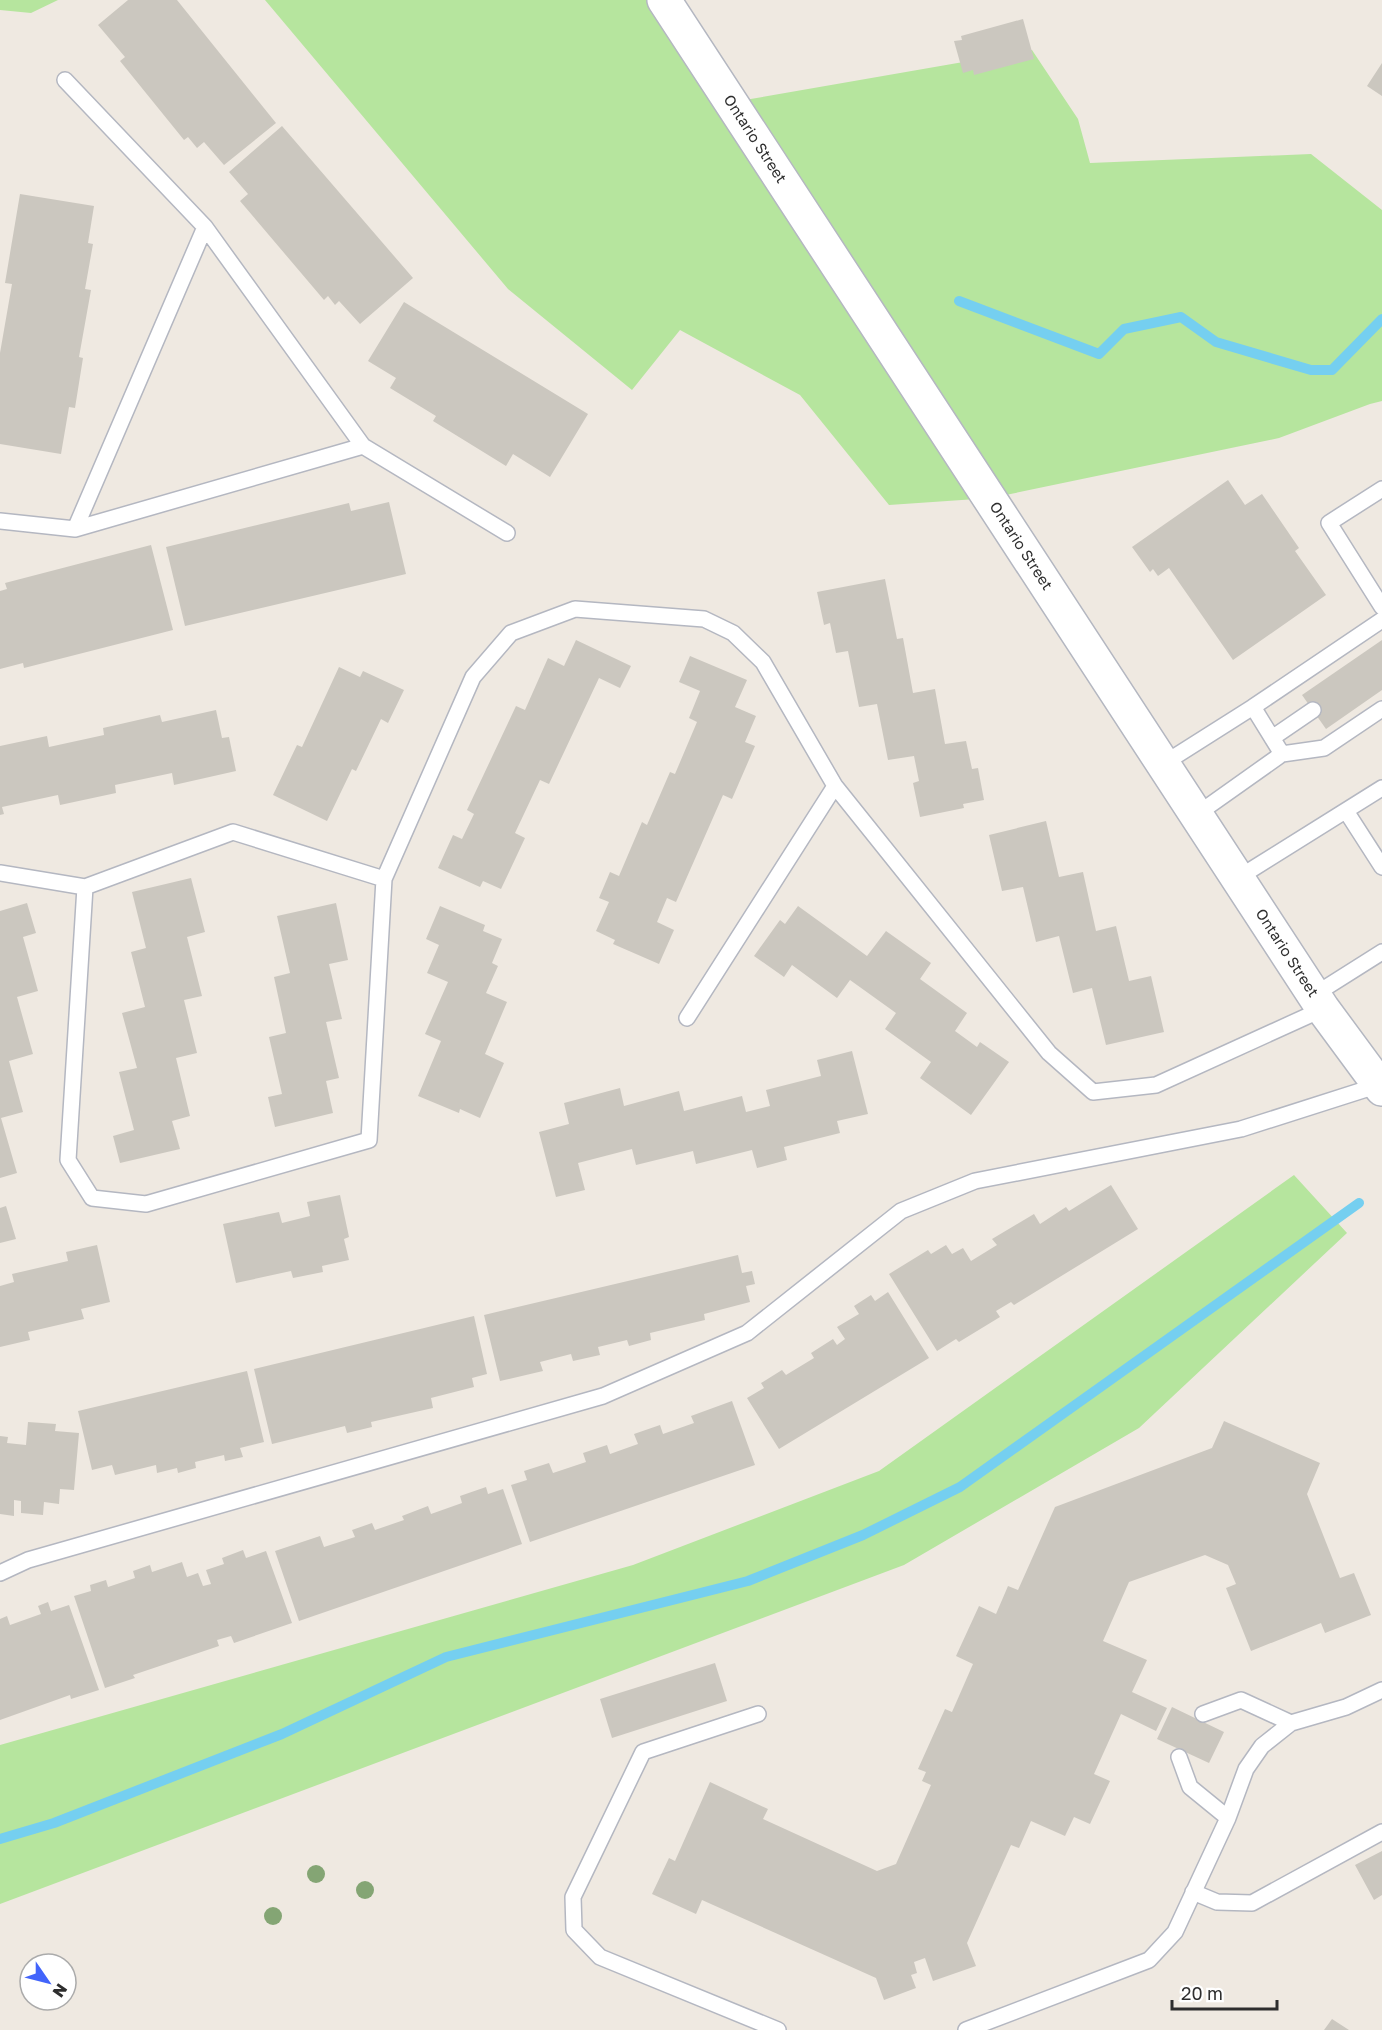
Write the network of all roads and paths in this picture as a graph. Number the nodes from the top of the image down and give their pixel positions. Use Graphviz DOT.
graph roads {
  1 [pos="664,0"];
  2 [pos="65,80"];
  3 [pos="205,227"];
  4 [pos="363,446"];
  5 [pos="1382,489"];
  6 [pos="0,521"];
  7 [pos="75,528"];
  8 [pos="507,533"];
  9 [pos="1382,607"];
  10 [pos="1382,621"];
  11 [pos="1252,707"];
  12 [pos="1382,709"];
  13 [pos="1313,710"];
  14 [pos="1272,738"];
  15 [pos="1282,754"];
  16 [pos="1163,764"];
  17 [pos="836,786"];
  18 [pos="1382,788"];
  19 [pos="1346,811"];
  20 [pos="1196,815"];
  21 [pos="1382,867"];
  22 [pos="0,873"];
  23 [pos="1238,878"];
  24 [pos="384,879"];
  25 [pos="85,887"];
  26 [pos="1382,952"];
  27 [pos="1319,1002"];
  28 [pos="687,1018"];
  29 [pos="1380,1087"];
  30 [pos="0,1573"];
  31 [pos="1382,1690"];
  32 [pos="758,1714"];
  33 [pos="1203,1714"];
  34 [pos="1291,1723"];
  35 [pos="1179,1756"];
  36 [pos="1228,1818"];
  37 [pos="1382,1832"];
  38 [pos="1193,1892"];
  39 [pos="778,2030"];
  40 [pos="966,2030"];
  1 -- 16 [label="main road, Ontario Street"];
  2 -- 3 [label="lane"];
  3 -- 4 [label="lane"];
  3 -- 7 [label="lane"];
  4 -- 7 [label="lane"];
  4 -- 8 [label="lane"];
  5 -- 9 [label="lane"];
  6 -- 7 [label="lane"];
  10 -- 11 [label="lane"];
  11 -- 14 [label="lane"];
  11 -- 16 [label="lane"];
  12 -- 15 [label="lane"];
  13 -- 14 [label="lane"];
  14 -- 15 [label="lane"];
  15 -- 20 [label="lane"];
  16 -- 20 [label="main road, Ontario Street"];
  17 -- 24 [label="lane"];
  17 -- 27 [label="lane"];
  17 -- 28 [label="lane"];
  18 -- 19 [label="lane"];
  19 -- 21 [label="lane"];
  19 -- 23 [label="lane"];
  20 -- 23 [label="main road, Ontario Street"];
  22 -- 25 [label="lane"];
  23 -- 27 [label="main road, Ontario Street"];
  24 -- 25 [label="lane"];
  24 -- 25 [label="lane"];
  26 -- 27 [label="lane"];
  27 -- 29 [label="main road, Ontario Street"];
  29 -- 30 [label="lane"];
  31 -- 34 [label="lane"];
  32 -- 39 [label="lane"];
  33 -- 34 [label="lane"];
  34 -- 36 [label="lane"];
  35 -- 36 [label="lane"];
  36 -- 38 [label="lane"];
  37 -- 38 [label="lane"];
  38 -- 40 [label="lane"];
}
